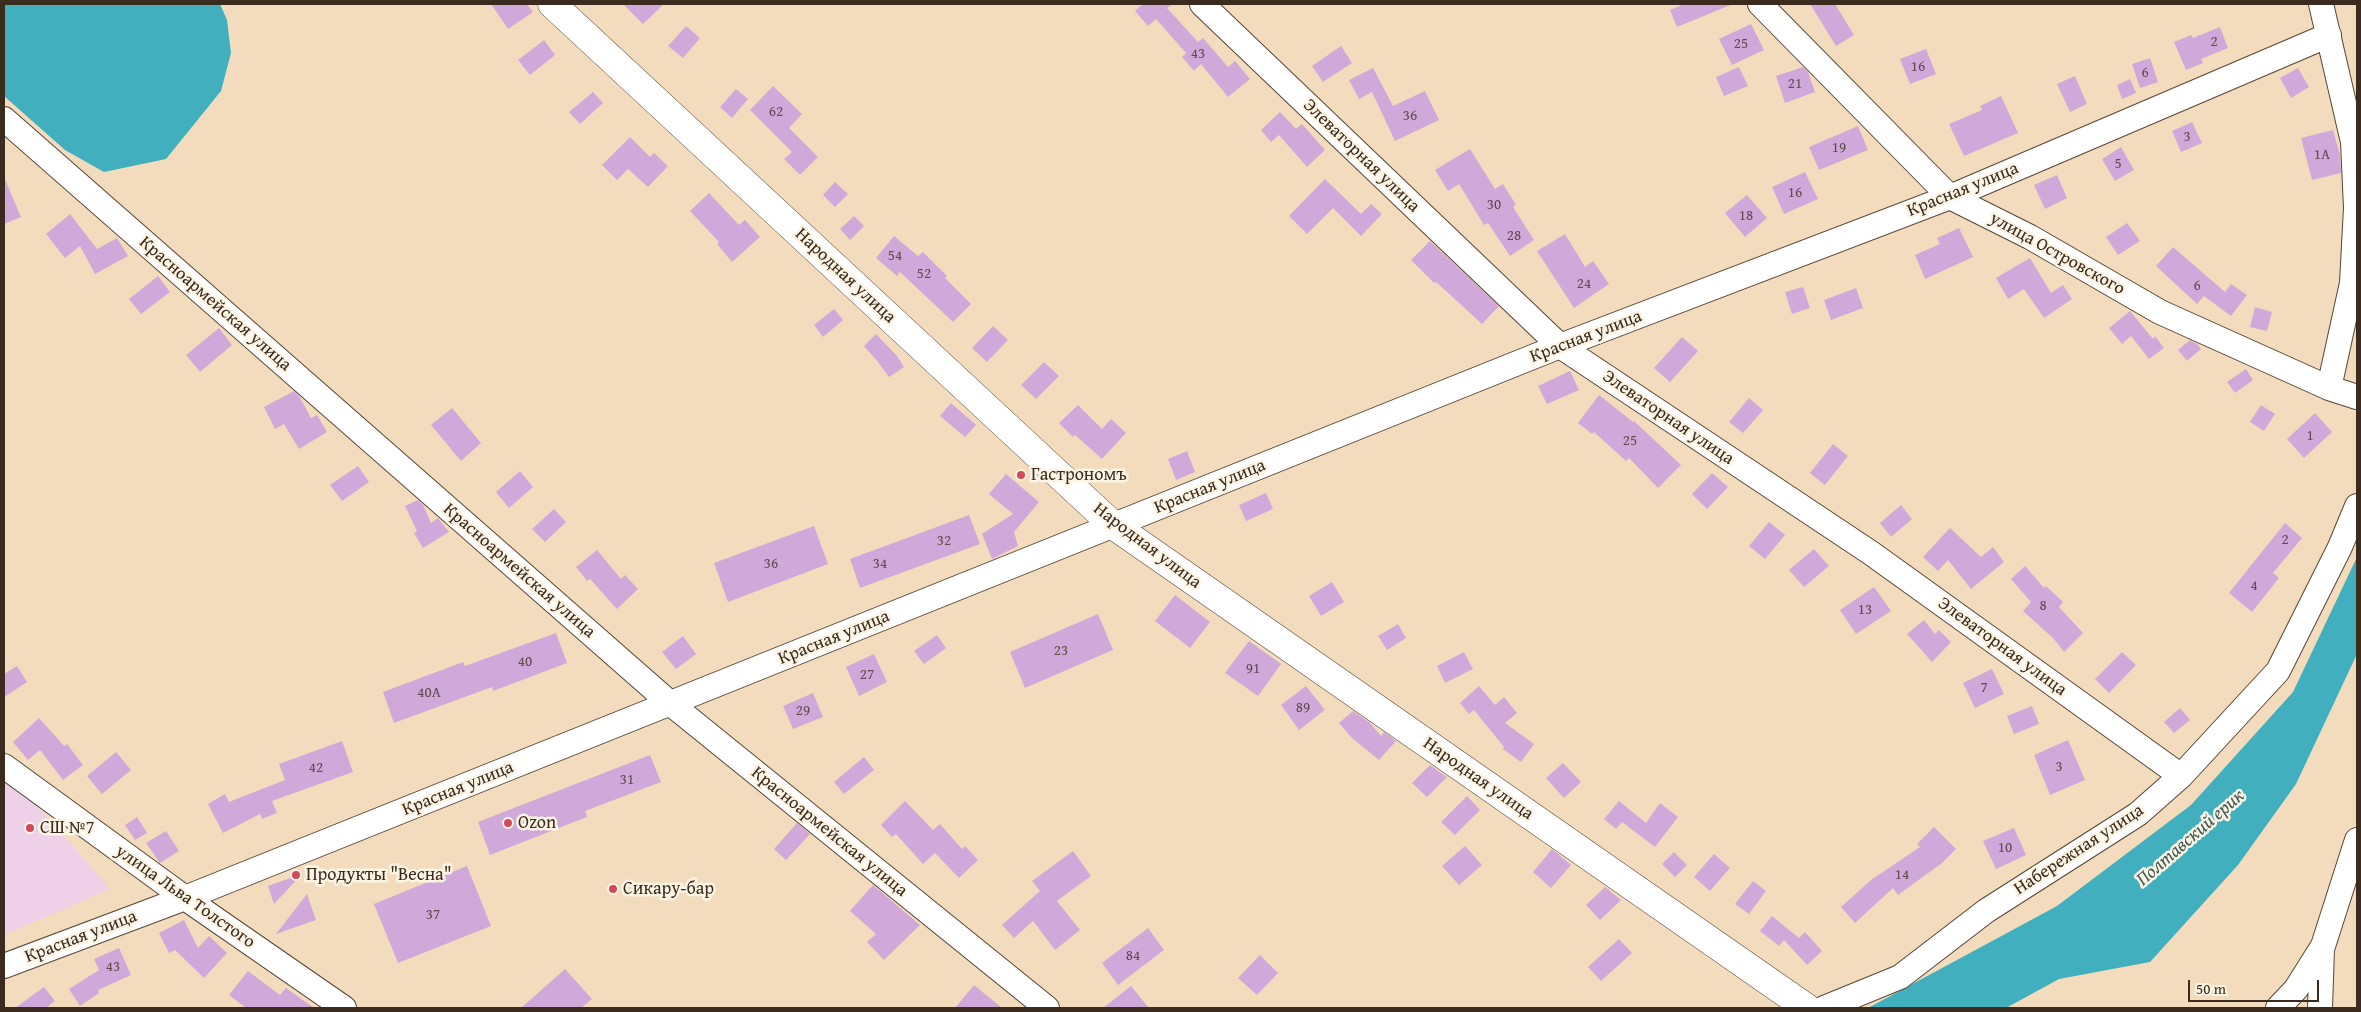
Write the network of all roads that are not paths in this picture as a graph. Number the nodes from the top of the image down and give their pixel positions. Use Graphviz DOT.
graph roads {
  1 [pos="552,4"];
  2 [pos="1202,4"];
  3 [pos="1760,4"];
  4 [pos="2321,4"];
  5 [pos="2329,35"];
  6 [pos="4,119"];
  7 [pos="1950,197"];
  8 [pos="1560,346"];
  9 [pos="2329,388"];
  10 [pos="2357,397"];
  11 [pos="2357,506"];
  12 [pos="1113,525"];
  13 [pos="671,704"];
  14 [pos="4,766"];
  15 [pos="2181,776"];
  16 [pos="2357,840"];
  17 [pos="185,898"];
  18 [pos="2322,946"];
  19 [pos="4,966"];
  20 [pos="344,1008"];
  21 [pos="1047,1008"];
  22 [pos="1807,1008"];
  23 [pos="1824,1008"];
  24 [pos="2278,1008"];
  25 [pos="2320,1008"];
  1 -- 12 [label="main road, Народная улица"];
  2 -- 8 [label="street, Элеваторная улица"];
  3 -- 7 [label="street, улица Островского"];
  4 -- 5 [label="street"];
  5 -- 7 [label="street, Красная улица"];
  5 -- 9 [label="street"];
  6 -- 13 [label="street, Красноармейская улица"];
  7 -- 8 [label="street, Красная улица"];
  7 -- 9 [label="street, улица Островского"];
  8 -- 12 [label="street, Красная улица"];
  8 -- 15 [label="street, Элеваторная улица"];
  9 -- 10 [label="street, улица Островского"];
  11 -- 15 [label="street, Набережная улица"];
  12 -- 13 [label="street, Красная улица"];
  12 -- 22 [label="main road, Народная улица"];
  13 -- 17 [label="street, Красная улица"];
  13 -- 21 [label="street, Красноармейская улица"];
  14 -- 17 [label="street, улица Льва Толстого"];
  15 -- 23 [label="street, Набережная улица"];
  16 -- 18 [label="street"];
  17 -- 19 [label="street, Красная улица"];
  17 -- 20 [label="street, улица Льва Толстого"];
  18 -- 24 [label="street"];
  18 -- 25 [label="street"];
}
